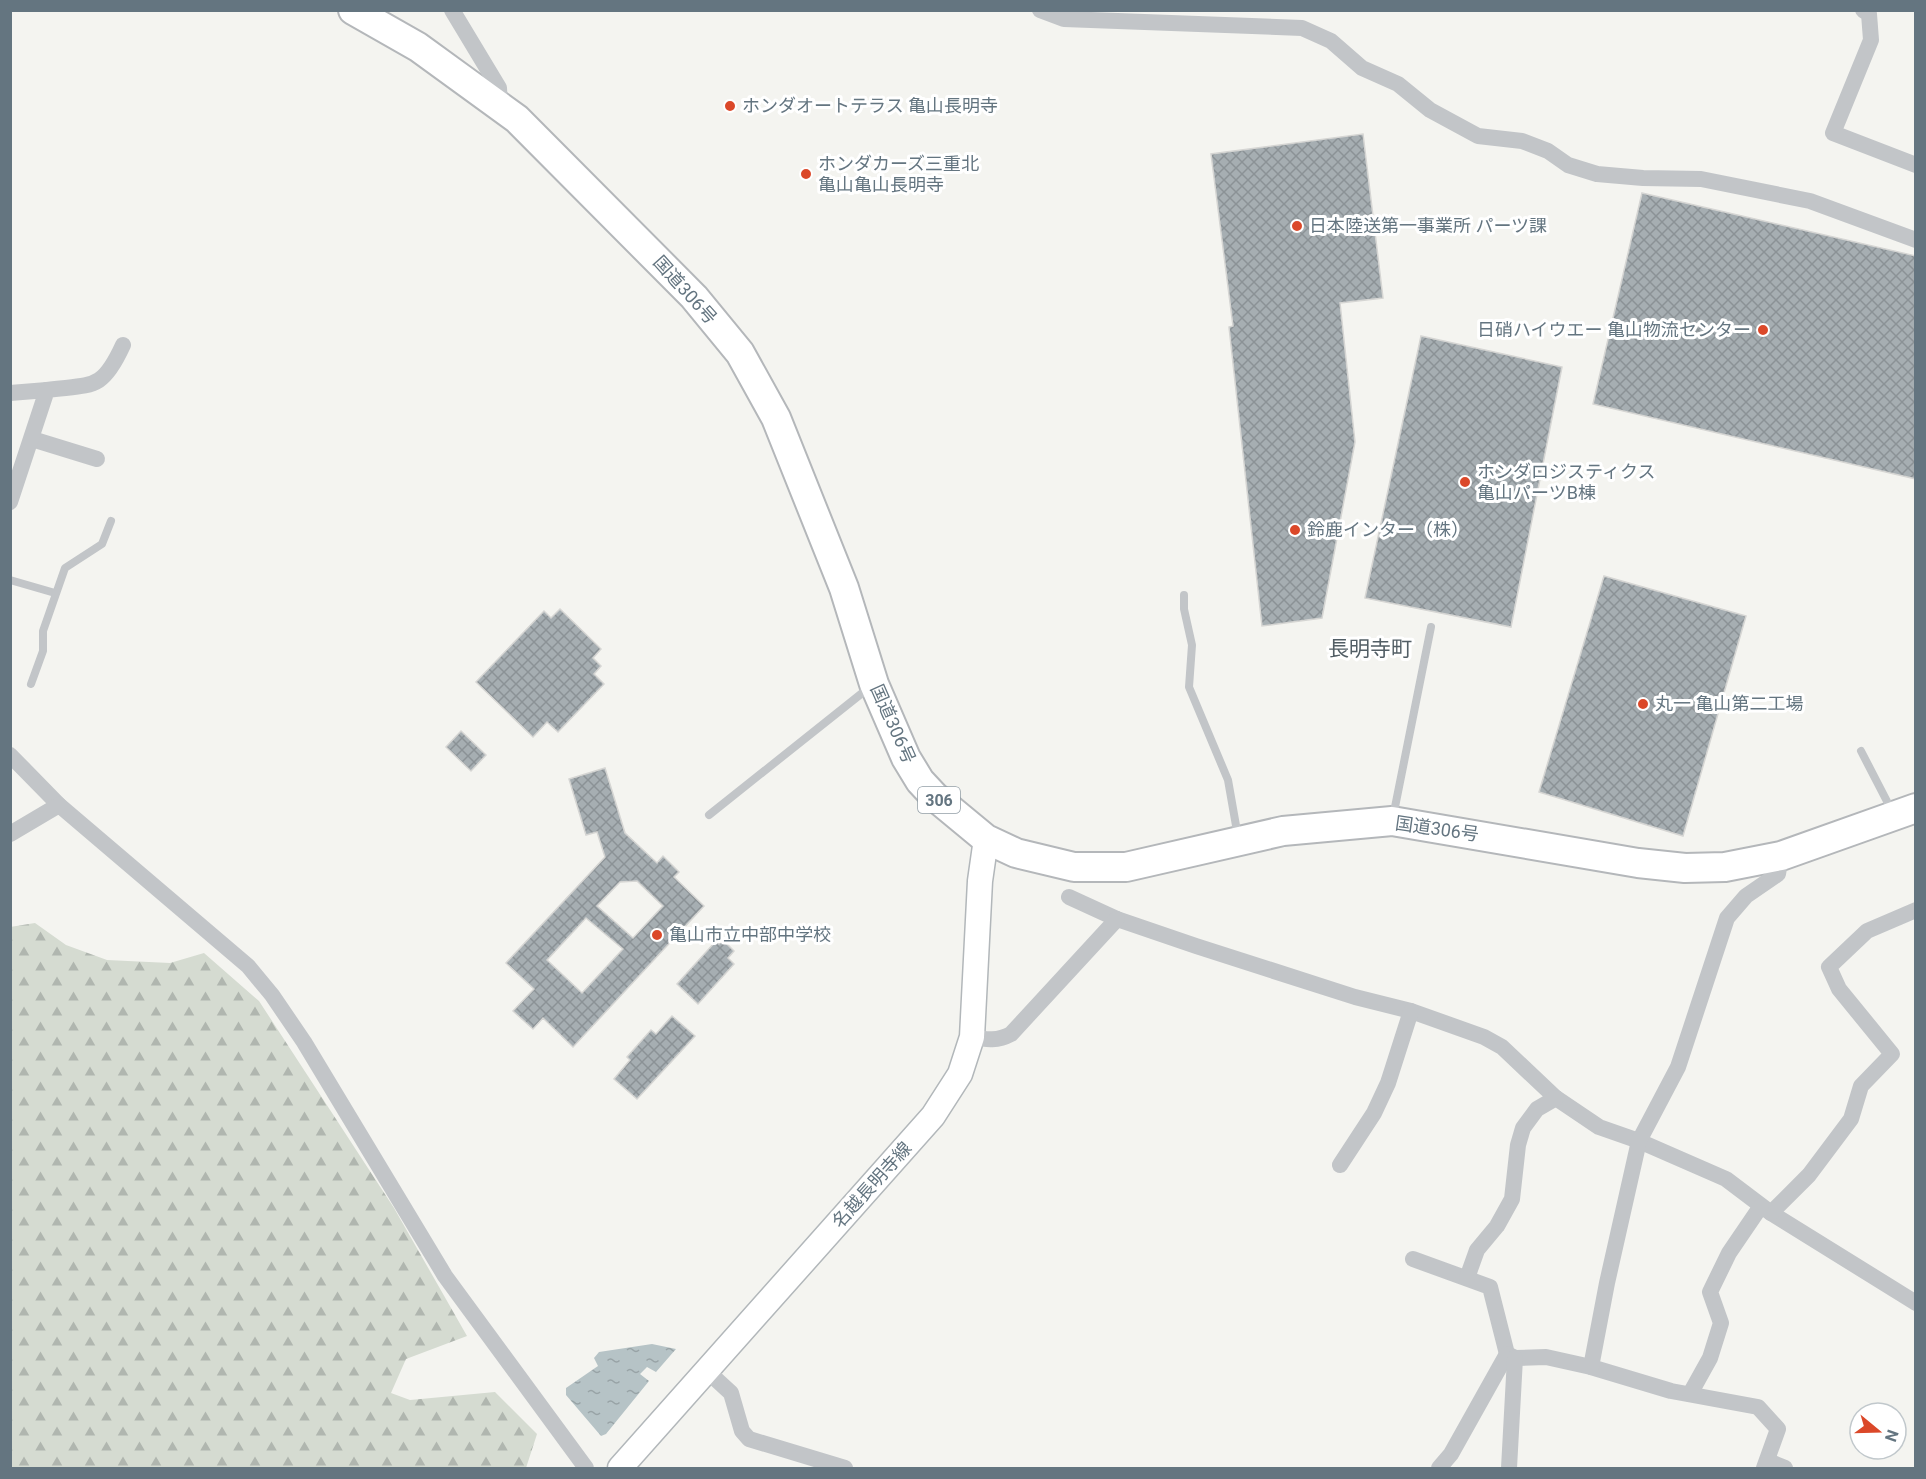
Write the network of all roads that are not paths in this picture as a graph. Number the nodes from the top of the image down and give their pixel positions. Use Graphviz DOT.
graph roads {
  1 [pos="353,10"];
  2 [pos="452,10"];
  3 [pos="1040,10"];
  4 [pos="1863,10"];
  5 [pos="500,105"];
  6 [pos="1916,165"];
  7 [pos="1916,240"];
  8 [pos="123,345"];
  9 [pos="47,390"];
  10 [pos="10,393"];
  11 [pos="32,439"];
  12 [pos="96,459"];
  13 [pos="10,502"];
  14 [pos="111,521"];
  15 [pos="10,580"];
  16 [pos="55,593"];
  17 [pos="1184,595"];
  18 [pos="1431,627"];
  19 [pos="30,684"];
  20 [pos="874,684"];
  21 [pos="1861,752"];
  22 [pos="10,755"];
  23 [pos="59,805"];
  24 [pos="1906,812"];
  25 [pos="709,815"];
  26 [pos="1392,821"];
  27 [pos="10,834"];
  28 [pos="986,839"];
  29 [pos="1238,841"];
  30 [pos="1781,855"];
  31 [pos="1069,897"];
  32 [pos="1916,910"];
  33 [pos="1117,919"];
  34 [pos="1411,1011"];
  35 [pos="972,1037"];
  36 [pos="1556,1098"];
  37 [pos="1639,1141"];
  38 [pos="1340,1165"];
  39 [pos="1766,1209"];
  40 [pos="1413,1258"];
  41 [pos="1467,1278"];
  42 [pos="1914,1300"];
  43 [pos="1511,1356"];
  44 [pos="1591,1367"];
  45 [pos="706,1370"];
  46 [pos="1690,1394"];
  47 [pos="1766,1465"];
  48 [pos="586,1468"];
  49 [pos="620,1468"];
  50 [pos="845,1468"];
  51 [pos="1439,1468"];
  52 [pos="1509,1468"];
  53 [pos="1785,1468"];
  1 -- 5 [label="highway, 国道306号 / 306"];
  2 -- 5 [label="street"];
  3 -- 7 [label="street"];
  4 -- 6 [label="street"];
  5 -- 20 [label="highway, 国道306号 / 306"];
  8 -- 9 [label="street"];
  9 -- 10 [label="street"];
  9 -- 11 [label="street"];
  11 -- 12 [label="street"];
  11 -- 13 [label="street"];
  14 -- 16 [label="lane"];
  15 -- 16 [label="lane"];
  16 -- 19 [label="lane"];
  17 -- 29 [label="lane"];
  18 -- 26 [label="lane"];
  20 -- 25 [label="lane"];
  20 -- 28 [label="highway, 国道306号 / 306"];
  21 -- 24 [label="lane"];
  22 -- 23 [label="street"];
  23 -- 27 [label="street"];
  23 -- 48 [label="street"];
  24 -- 30 [label="highway, 国道306号 / 306"];
  26 -- 29 [label="highway, 国道306号 / 306"];
  26 -- 30 [label="highway, 国道306号 / 306"];
  28 -- 29 [label="highway, 国道306号 / 306"];
  28 -- 35 [label="main road, 名越長明寺線"];
  30 -- 37 [label="street"];
  31 -- 33 [label="street"];
  32 -- 39 [label="street"];
  33 -- 34 [label="street"];
  33 -- 35 [label="street"];
  34 -- 36 [label="street"];
  34 -- 38 [label="street"];
  35 -- 45 [label="main road, 名越長明寺線"];
  36 -- 37 [label="street"];
  36 -- 41 [label="street"];
  37 -- 39 [label="street"];
  37 -- 44 [label="street"];
  39 -- 42 [label="street"];
  39 -- 46 [label="street"];
  40 -- 41 [label="street"];
  41 -- 43 [label="street"];
  43 -- 44 [label="street"];
  43 -- 51 [label="street"];
  43 -- 52 [label="street"];
  44 -- 46 [label="street"];
  45 -- 49 [label="main road, 名越長明寺線"];
  45 -- 50 [label="street"];
  46 -- 47 [label="street"];
  47 -- 53 [label="street"];
}
